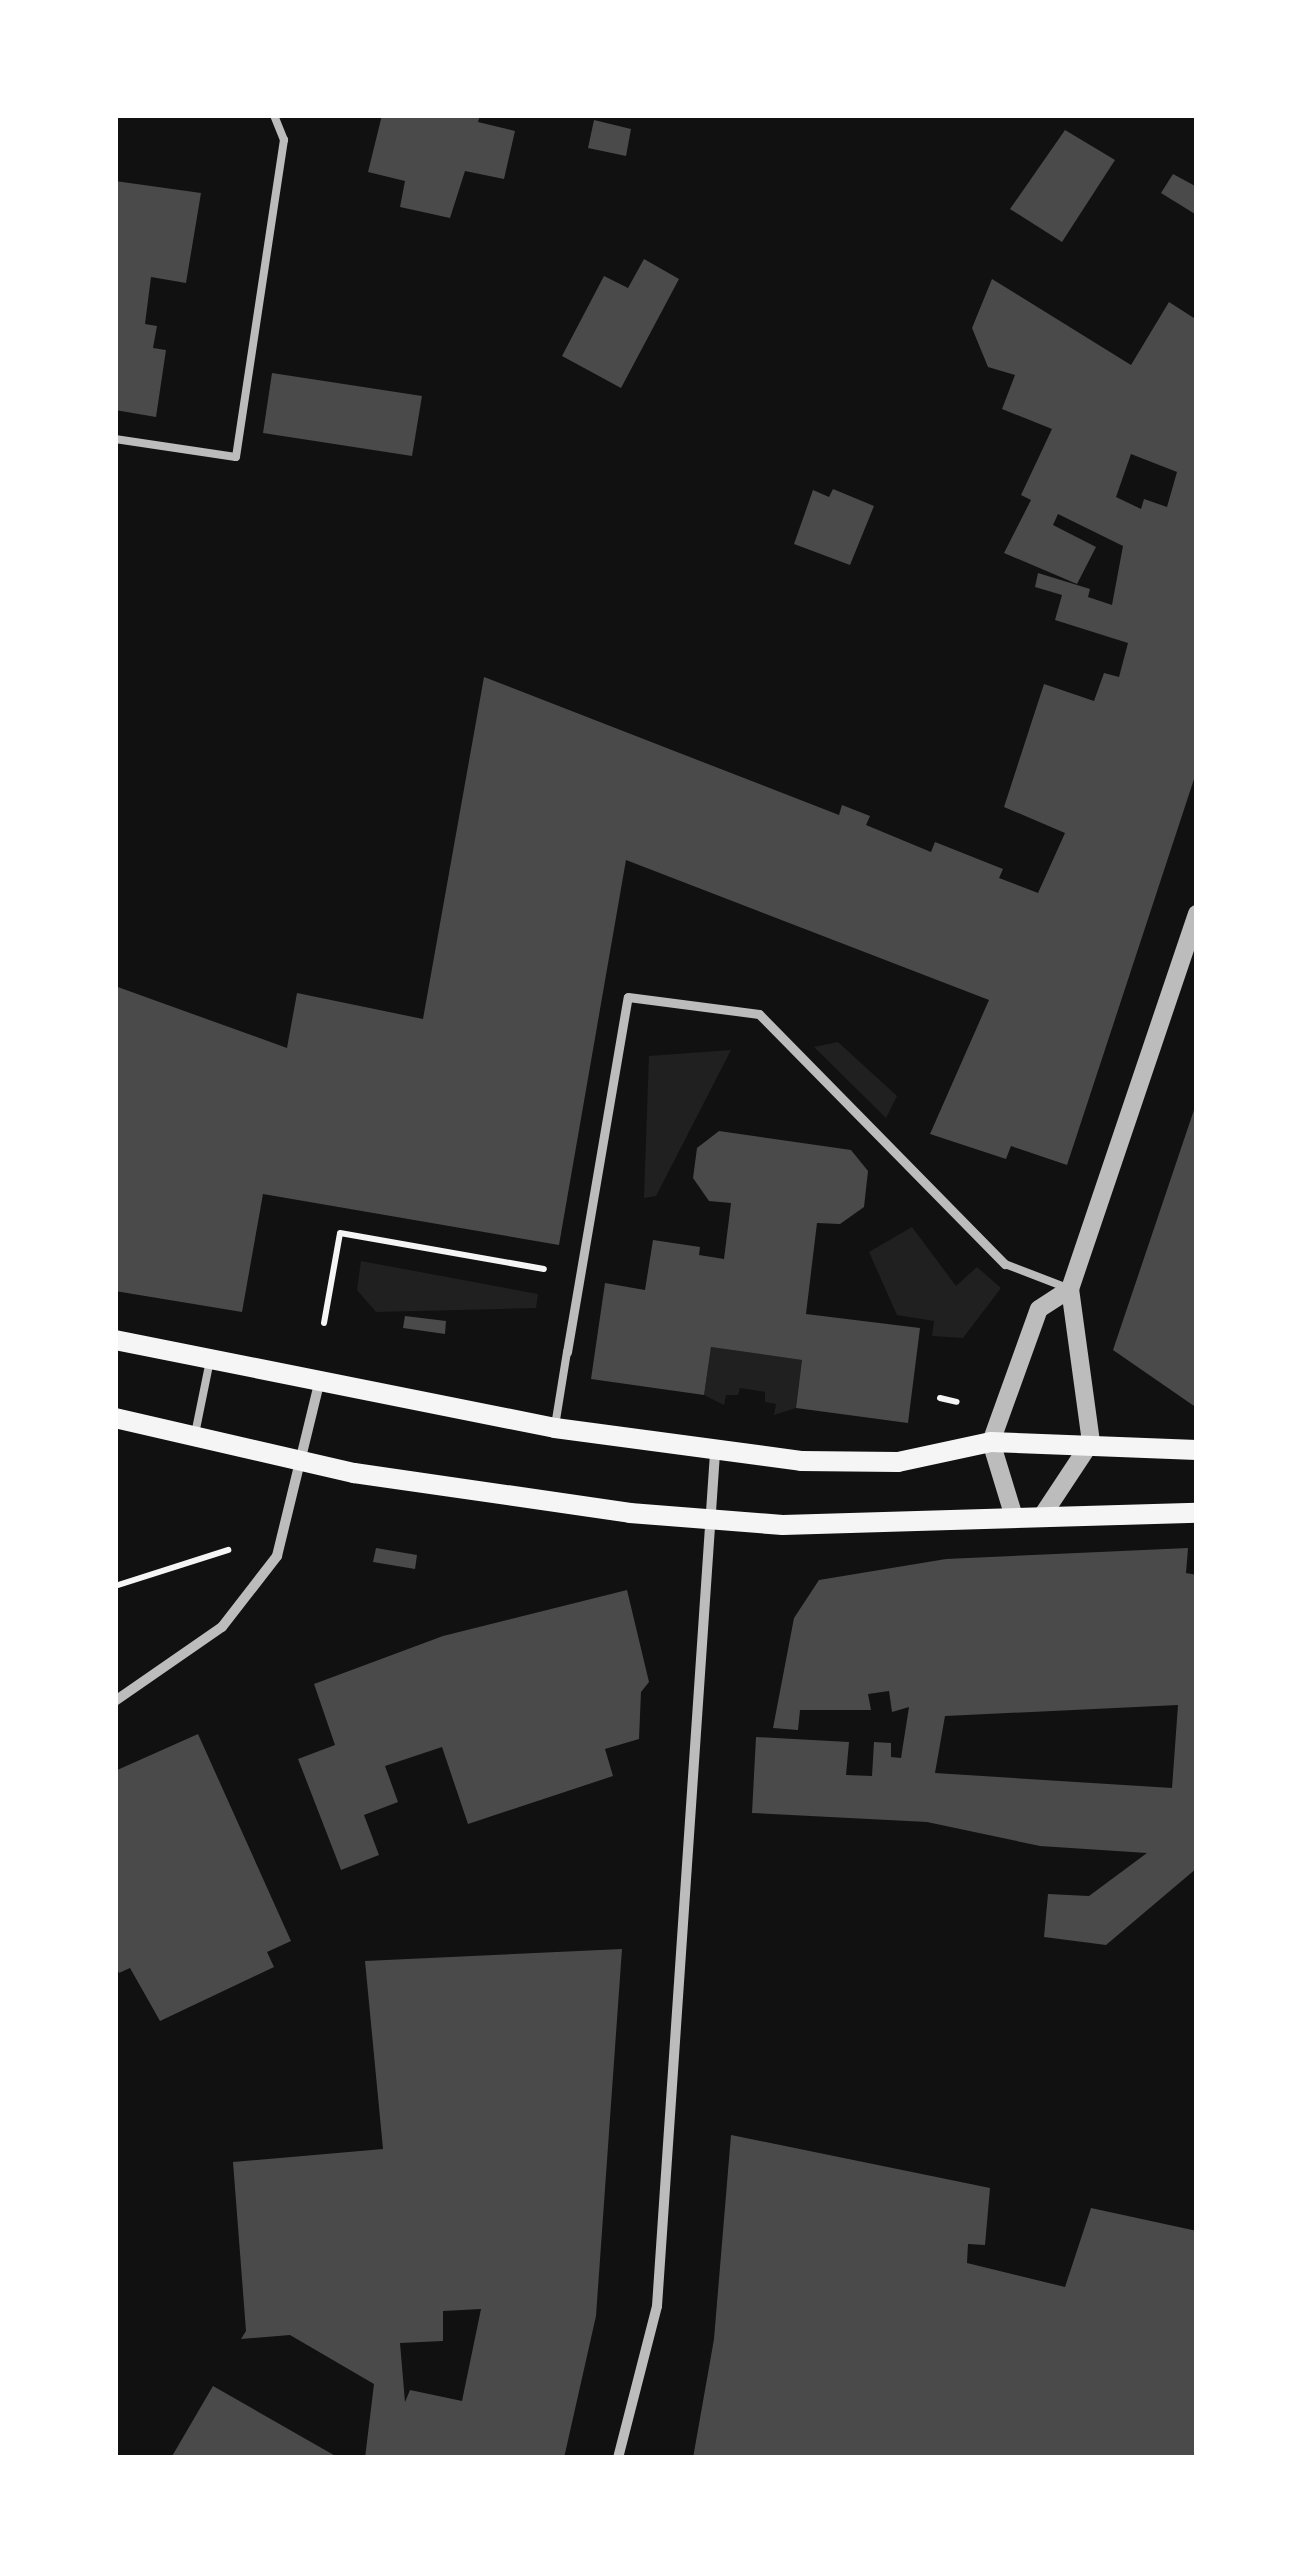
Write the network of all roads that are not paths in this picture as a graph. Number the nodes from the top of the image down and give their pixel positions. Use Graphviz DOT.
graph roads {
  1 [pos="274,115"];
  2 [pos="115,438"];
  3 [pos="1197,914"];
  4 [pos="1004,1264"];
  5 [pos="1070,1288"];
  6 [pos="115,1340"];
  7 [pos="567,1352"];
  8 [pos="210,1360"];
  9 [pos="319,1384"];
  10 [pos="115,1418"];
  11 [pos="554,1428"];
  12 [pos="194,1436"];
  13 [pos="991,1442"];
  14 [pos="1091,1442"];
  15 [pos="1197,1450"];
  16 [pos="715,1452"];
  17 [pos="299,1462"];
  18 [pos="1197,1513"];
  19 [pos="1042,1516"];
  20 [pos="1014,1517"];
  21 [pos="711,1520"];
  22 [pos="115,1701"];
  23 [pos="618,2458"];
  1 -- 2 [label="lane"];
  3 -- 5 [label="street"];
  4 -- 5 [label="lane"];
  4 -- 7 [label="street"];
  5 -- 13 [label="street"];
  5 -- 14 [label="street"];
  6 -- 8 [label="main road"];
  7 -- 11 [label="lane"];
  8 -- 9 [label="main road"];
  8 -- 12 [label="lane"];
  9 -- 11 [label="main road"];
  9 -- 17 [label="street"];
  10 -- 12 [label="main road"];
  11 -- 16 [label="main road"];
  12 -- 17 [label="main road"];
  13 -- 14 [label="main road"];
  13 -- 16 [label="main road"];
  13 -- 20 [label="street"];
  14 -- 15 [label="main road"];
  14 -- 19 [label="street"];
  16 -- 21 [label="street"];
  17 -- 21 [label="main road"];
  17 -- 22 [label="street"];
  18 -- 19 [label="main road"];
  19 -- 20 [label="main road"];
  20 -- 21 [label="main road"];
  21 -- 23 [label="street"];
}
